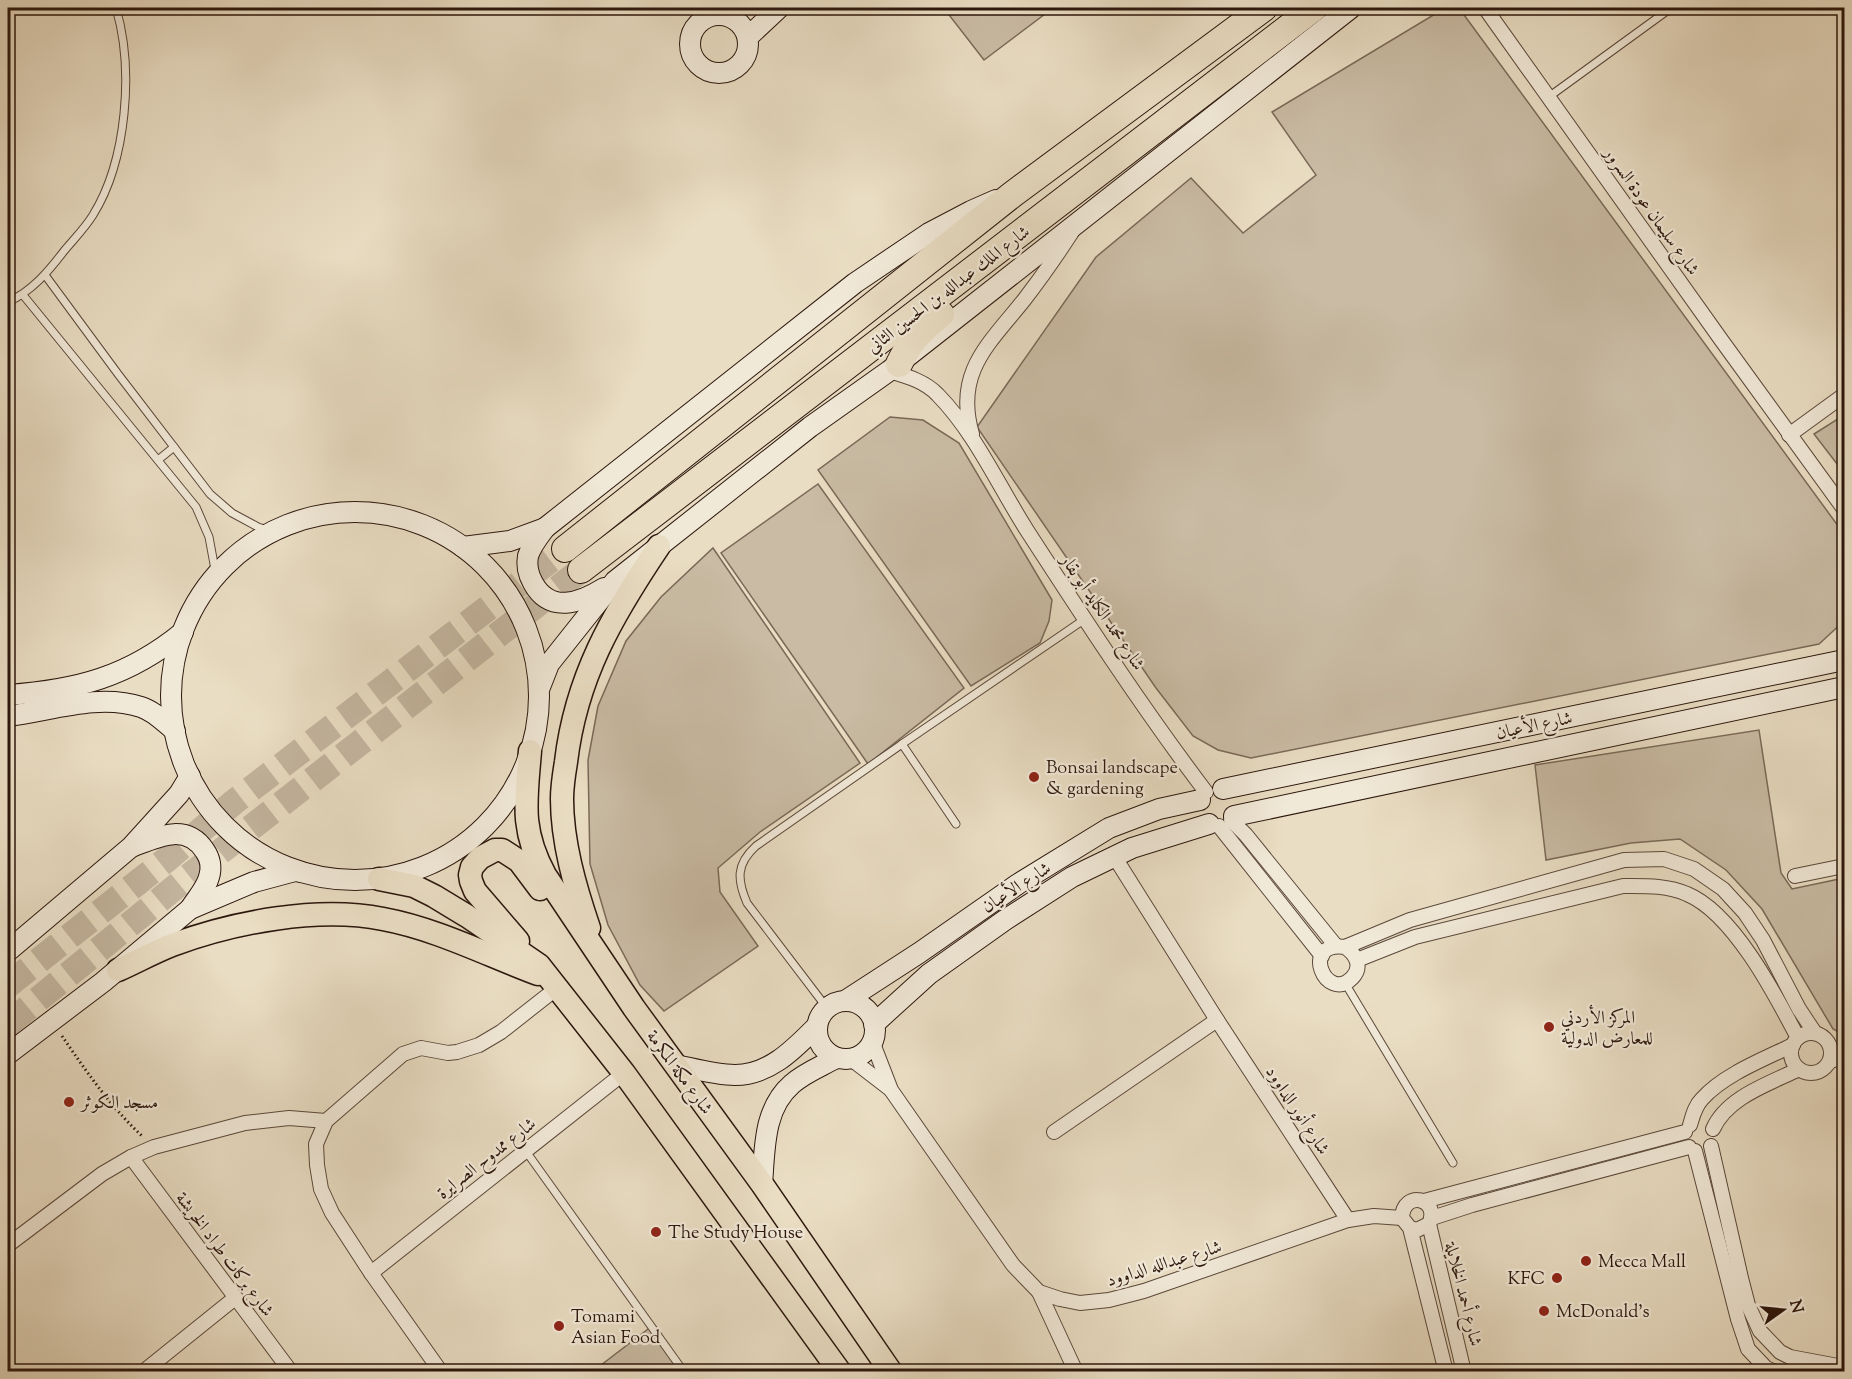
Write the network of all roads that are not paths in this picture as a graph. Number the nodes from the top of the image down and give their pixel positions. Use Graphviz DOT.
graph roads {
  1 [pos="116,8"];
  2 [pos="779,8"];
  3 [pos="1264,8"];
  4 [pos="1314,8"];
  5 [pos="1351,8"];
  6 [pos="1485,8"];
  7 [pos="1671,8"];
  8 [pos="727,11"];
  9 [pos="748,37"];
  10 [pos="1550,96"];
  11 [pos="1013,194"];
  12 [pos="1047,213"];
  13 [pos="1077,223"];
  14 [pos="45,275"];
  15 [pos="23,295"];
  16 [pos="8,302"];
  17 [pos="894,367"];
  18 [pos="1845,395"];
  19 [pos="1790,435"];
  20 [pos="174,447"];
  21 [pos="977,447"];
  22 [pos="158,460"];
  23 [pos="1845,509"];
  24 [pos="283,526"];
  25 [pos="544,528"];
  26 [pos="659,546"];
  27 [pos="463,547"];
  28 [pos="564,549"];
  29 [pos="581,570"];
  30 [pos="216,575"];
  31 [pos="615,581"];
  32 [pos="1085,619"];
  33 [pos="183,632"];
  34 [pos="1845,654"];
  35 [pos="1845,660"];
  36 [pos="1817,665"];
  37 [pos="1845,687"];
  38 [pos="538,692"];
  39 [pos="8,695"];
  40 [pos="8,716"];
  41 [pos="175,731"];
  42 [pos="902,744"];
  43 [pos="530,751"];
  44 [pos="190,776"];
  45 [pos="1210,794"];
  46 [pos="1223,821"];
  47 [pos="956,824"];
  48 [pos="131,847"];
  49 [pos="1114,856"];
  50 [pos="1845,866"];
  51 [pos="314,876"];
  52 [pos="1795,876"];
  53 [pos="379,879"];
  54 [pos="190,909"];
  55 [pos="1341,946"];
  56 [pos="596,950"];
  57 [pos="8,951"];
  58 [pos="1322,956"];
  59 [pos="1357,960"];
  60 [pos="118,970"];
  61 [pos="548,977"];
  62 [pos="1346,983"];
  63 [pos="836,1005"];
  64 [pos="634,1008"];
  65 [pos="1217,1020"];
  66 [pos="817,1026"];
  67 [pos="873,1033"];
  68 [pos="1815,1033"];
  69 [pos="1795,1041"];
  70 [pos="1829,1044"];
  71 [pos="1845,1047"];
  72 [pos="8,1054"];
  73 [pos="1845,1057"];
  74 [pos="844,1058"];
  75 [pos="1830,1061"];
  76 [pos="676,1065"];
  77 [pos="1799,1069"];
  78 [pos="624,1073"];
  79 [pos="891,1090"];
  80 [pos="326,1121"];
  81 [pos="1688,1128"];
  82 [pos="1713,1129"];
  83 [pos="1054,1132"];
  84 [pos="1712,1146"];
  85 [pos="1692,1149"];
  86 [pos="525,1150"];
  87 [pos="131,1157"];
  88 [pos="1453,1163"];
  89 [pos="762,1184"];
  90 [pos="1424,1201"];
  91 [pos="1348,1221"];
  92 [pos="1430,1221"];
  93 [pos="1406,1223"];
  94 [pos="8,1245"];
  95 [pos="370,1273"];
  96 [pos="1039,1292"];
  97 [pos="234,1298"];
  98 [pos="1780,1352"];
  99 [pos="1841,1365"];
  100 [pos="1770,1370"];
  101 [pos="143,1371"];
  102 [pos="291,1371"];
  103 [pos="441,1371"];
  104 [pos="684,1371"];
  105 [pos="840,1371"];
  106 [pos="891,1371"];
  107 [pos="1076,1371"];
  108 [pos="1446,1371"];
  109 [pos="1464,1371"];
  110 [pos="1818,1371"];
  1 -- 14 [label="lane"];
  2 -- 9 [label="street"];
  3 -- 11 [label="highway, شارع الملك عبدالله بن الحسين الثاني"];
  4 -- 12 [label="highway, شارع الملك عبدالله بن الحسين الثاني"];
  5 -- 13 [label="street"];
  6 -- 10 [label="street, شارع سليمان عودة السرور"];
  7 -- 10 [label="lane"];
  8 -- 9 [label="street"];
  8 -- 9 [label="street"];
  10 -- 19 [label="street, شارع سليمان عودة السرور"];
  11 -- 25 [label="street"];
  11 -- 28 [label="highway, شارع الملك عبدالله بن الحسين الثاني"];
  12 -- 17 [label="highway"];
  12 -- 29 [label="highway, شارع الملك عبدالله بن الحسين الثاني"];
  13 -- 17 [label="street"];
  13 -- 21 [label="street, شارع محمد الكايد أبو بقار"];
  14 -- 15 [label="lane"];
  14 -- 20 [label="lane"];
  15 -- 16 [label="lane"];
  15 -- 22 [label="lane"];
  17 -- 21 [label="street, شارع محمد الكايد أبو بقار"];
  17 -- 26 [label="street"];
  18 -- 19 [label="street"];
  19 -- 23 [label="street, شارع سليمان عودة السرور"];
  20 -- 22 [label="lane"];
  20 -- 24 [label="lane"];
  21 -- 32 [label="street, شارع محمد الكايد أبو بقار"];
  22 -- 30 [label="lane"];
  24 -- 27 [label="street"];
  24 -- 30 [label="street"];
  25 -- 27 [label="street"];
  25 -- 31 [label="street"];
  26 -- 31 [label="street"];
  26 -- 56 [label="main road"];
  27 -- 38 [label="street"];
  30 -- 33 [label="street"];
  31 -- 38 [label="street"];
  32 -- 42 [label="lane"];
  32 -- 45 [label="street, شارع محمد الكايد أبو بقار"];
  33 -- 39 [label="street"];
  33 -- 41 [label="street"];
  34 -- 36 [label="street"];
  35 -- 36 [label="street, شارع الأعيان"];
  36 -- 45 [label="street, شارع الأعيان"];
  37 -- 46 [label="street, شارع الأعيان"];
  38 -- 43 [label="street"];
  40 -- 41 [label="street"];
  41 -- 44 [label="street"];
  42 -- 47 [label="lane"];
  42 -- 63 [label="lane"];
  43 -- 53 [label="street"];
  43 -- 56 [label="main road, شارع مكة المكرمة"];
  44 -- 48 [label="street"];
  44 -- 51 [label="street"];
  45 -- 46 [label="street"];
  45 -- 46 [label="street"];
  45 -- 63 [label="street, شارع الأعيان"];
  46 -- 49 [label="street, شارع الأعيان"];
  46 -- 55 [label="street"];
  46 -- 58 [label="street"];
  48 -- 54 [label="street"];
  48 -- 57 [label="street"];
  49 -- 65 [label="street, شارع أنور الداوود"];
  49 -- 67 [label="street, شارع الأعيان"];
  50 -- 52 [label="street"];
  51 -- 53 [label="street"];
  51 -- 54 [label="street"];
  53 -- 61 [label="main road"];
  54 -- 60 [label="street"];
  55 -- 58 [label="street"];
  55 -- 59 [label="street"];
  55 -- 68 [label="street"];
  56 -- 64 [label="main road, شارع مكة المكرمة"];
  58 -- 62 [label="street"];
  59 -- 62 [label="street"];
  59 -- 69 [label="street"];
  60 -- 61 [label="main road"];
  60 -- 72 [label="street"];
  61 -- 64 [label="main road"];
  61 -- 78 [label="main road"];
  61 -- 80 [label="street"];
  62 -- 88 [label="lane"];
  63 -- 66 [label="street"];
  63 -- 67 [label="street"];
  64 -- 76 [label="main road, شارع مكة المكرمة"];
  65 -- 83 [label="street"];
  65 -- 91 [label="street, شارع أنور الداوود"];
  66 -- 74 [label="street"];
  66 -- 76 [label="street"];
  67 -- 74 [label="street"];
  67 -- 79 [label="street, شارع عبدالله الداوود"];
  68 -- 69 [label="street"];
  68 -- 70 [label="street"];
  69 -- 77 [label="street"];
  69 -- 81 [label="street"];
  70 -- 71 [label="street"];
  70 -- 75 [label="street"];
  73 -- 75 [label="street"];
  74 -- 79 [label="street, شارع عبدالله الداوود"];
  74 -- 89 [label="street"];
  75 -- 77 [label="street"];
  76 -- 89 [label="main road, شارع مكة المكرمة"];
  77 -- 82 [label="street"];
  78 -- 86 [label="street, شارع ممدوح الصرايرة"];
  78 -- 105 [label="main road"];
  79 -- 96 [label="street, شارع عبدالله الداوود"];
  80 -- 87 [label="street"];
  80 -- 95 [label="street"];
  81 -- 82 [label="street"];
  81 -- 85 [label="street"];
  81 -- 90 [label="street"];
  82 -- 84 [label="street"];
  84 -- 85 [label="street"];
  84 -- 98 [label="street"];
  85 -- 92 [label="street"];
  85 -- 100 [label="street"];
  86 -- 95 [label="street, شارع ممدوح الصرايرة"];
  86 -- 104 [label="lane"];
  87 -- 94 [label="street"];
  87 -- 97 [label="street, شارع بركات طراد الخريشة"];
  89 -- 106 [label="main road, شارع مكة المكرمة"];
  90 -- 92 [label="street"];
  90 -- 93 [label="street"];
  91 -- 93 [label="street, شارع عبدالله الداوود"];
  91 -- 96 [label="street, شارع عبدالله الداوود"];
  92 -- 93 [label="street"];
  92 -- 109 [label="street, شارع أحمد الخلايلة"];
  93 -- 108 [label="street, شارع أحمد الخلايلة"];
  95 -- 103 [label="street"];
  96 -- 107 [label="street"];
  97 -- 101 [label="street"];
  97 -- 102 [label="street, شارع بركات طراد الخريشة"];
  98 -- 99 [label="street"];
  98 -- 100 [label="street"];
  99 -- 110 [label="street"];
}
